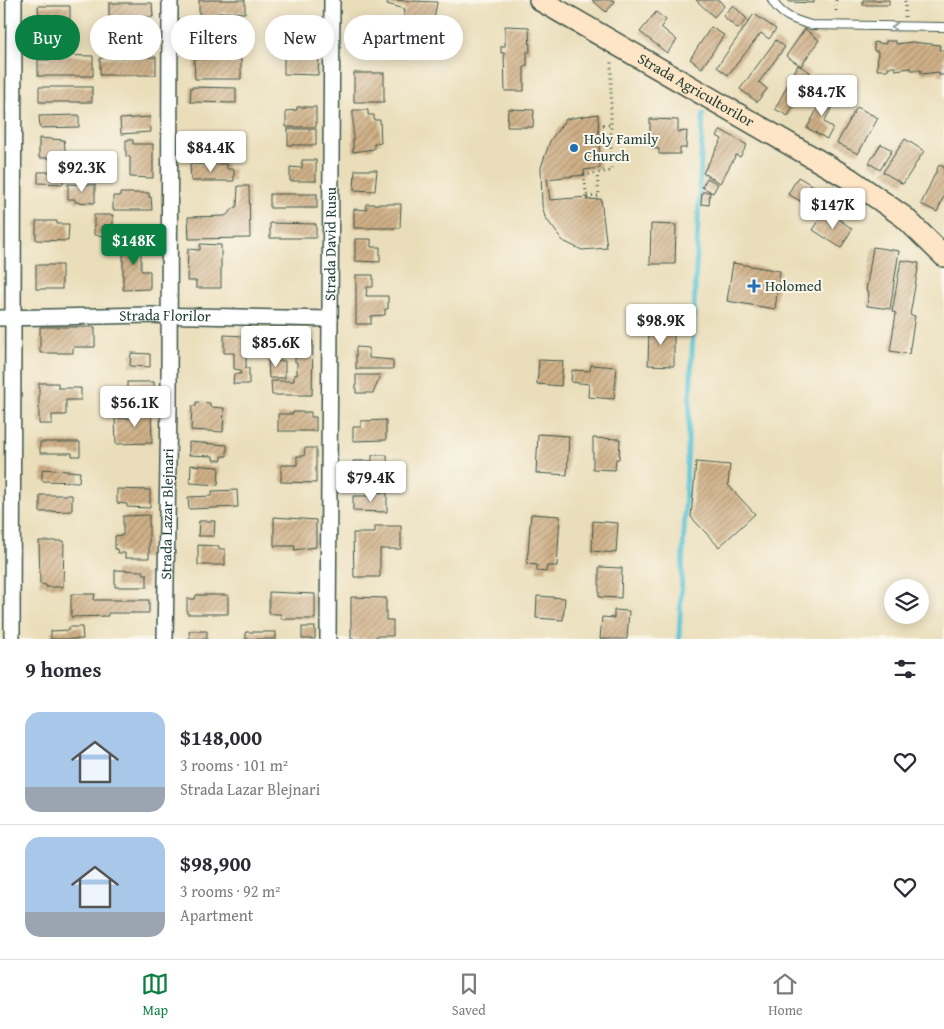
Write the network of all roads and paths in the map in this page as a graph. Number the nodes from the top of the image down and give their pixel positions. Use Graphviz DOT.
graph roads {
  1 [pos="14,0"];
  2 [pos="170,0"];
  3 [pos="332,0"];
  4 [pos="540,0"];
  5 [pos="772,0"];
  6 [pos="944,28"];
  7 [pos="611,59"];
  8 [pos="598,125"];
  9 [pos="611,125"];
  10 [pos="600,154"];
  11 [pos="611,155"];
  12 [pos="597,173"];
  13 [pos="944,256"];
  14 [pos="168,317"];
  15 [pos="7,318"];
  16 [pos="330,319"];
  17 [pos="12,639"];
  18 [pos="165,639"];
  19 [pos="328,639"];
  1 -- 15 [label="street"];
  2 -- 14 [label="street, Strada Lazar Blejnari"];
  3 -- 16 [label="street, Strada David Rusu"];
  4 -- 13 [label="street, Strada Agricultorilor"];
  6 -- 5 [label="lane, one-way"];
  7 -- 9 [label="path"];
  8 -- 9 [label="path"];
  9 -- 11 [label="path"];
  10 -- 11 [label="path"];
  11 -- 12 [label="path"];
  12 -- 12 [label="path"];
  14 -- 15 [label="street, Strada Florilor"];
  14 -- 16 [label="street, Strada Florilor"];
  14 -- 18 [label="street, Strada Lazar Blejnari"];
  15 -- 17 [label="street"];
  16 -- 19 [label="street, Strada David Rusu"];
}
